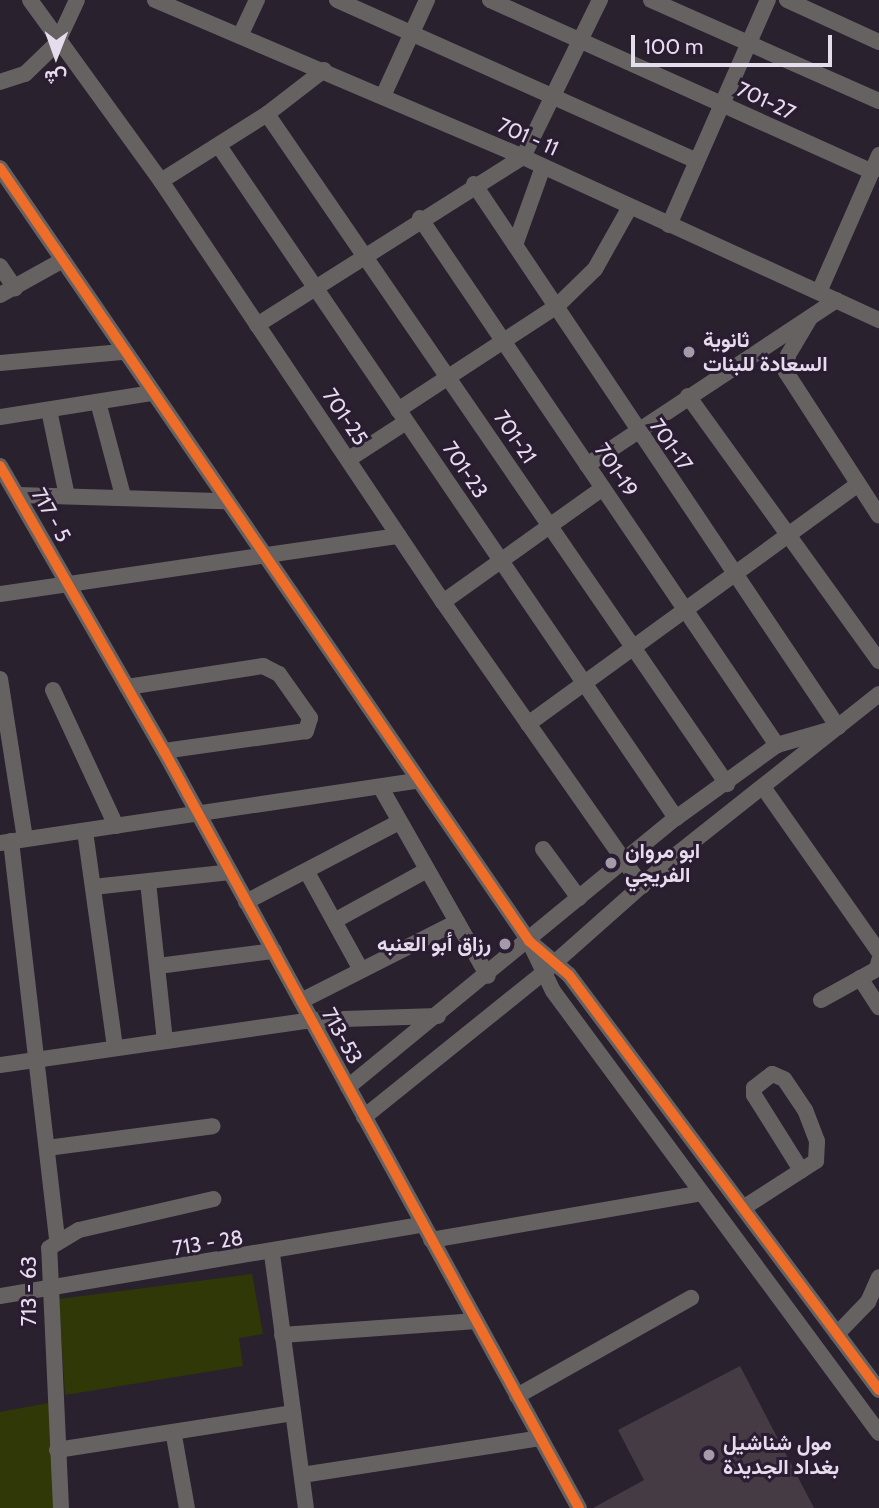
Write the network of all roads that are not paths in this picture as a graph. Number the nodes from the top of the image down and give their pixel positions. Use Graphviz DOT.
graph roads {
  1 [pos="30,0"];
  2 [pos="77,0"];
  3 [pos="155,0"];
  4 [pos="257,0"];
  5 [pos="337,0"];
  6 [pos="427,0"];
  7 [pos="490,0"];
  8 [pos="600,0"];
  9 [pos="651,0"];
  10 [pos="768,0"];
  11 [pos="787,0"];
  12 [pos="241,34"];
  13 [pos="412,34"];
  14 [pos="580,41"];
  15 [pos="879,42"];
  16 [pos="57,43"];
  17 [pos="749,43"];
  18 [pos="324,71"];
  19 [pos="0,82"];
  20 [pos="383,96"];
  21 [pos="553,97"];
  22 [pos="879,101"];
  23 [pos="722,104"];
  24 [pos="268,114"];
  25 [pos="219,146"];
  26 [pos="879,155"];
  27 [pos="523,157"];
  28 [pos="697,161"];
  29 [pos="544,167"];
  30 [pos="0,168"];
  31 [pos="872,172"];
  32 [pos="162,181"];
  33 [pos="474,184"];
  34 [pos="630,207"];
  35 [pos="420,218"];
  36 [pos="669,225"];
  37 [pos="515,245"];
  38 [pos="363,253"];
  39 [pos="64,260"];
  40 [pos="0,266"];
  41 [pos="315,288"];
  42 [pos="7,291"];
  43 [pos="819,292"];
  44 [pos="835,300"];
  45 [pos="557,306"];
  46 [pos="813,314"];
  47 [pos="879,320"];
  48 [pos="257,325"];
  49 [pos="503,341"];
  50 [pos="122,352"];
  51 [pos="0,363"];
  52 [pos="448,377"];
  53 [pos="151,393"];
  54 [pos="688,396"];
  55 [pos="98,402"];
  56 [pos="49,410"];
  57 [pos="402,416"];
  58 [pos="0,417"];
  59 [pos="635,432"];
  60 [pos="349,459"];
  61 [pos="587,465"];
  62 [pos="0,466"];
  63 [pos="858,485"];
  64 [pos="603,488"];
  65 [pos="18,495"];
  66 [pos="67,496"];
  67 [pos="123,496"];
  68 [pos="226,501"];
  69 [pos="879,516"];
  70 [pos="550,526"];
  71 [pos="789,534"];
  72 [pos="399,536"];
  73 [pos="265,555"];
  74 [pos="501,561"];
  75 [pos="735,574"];
  76 [pos="67,584"];
  77 [pos="0,594"];
  78 [pos="443,602"];
  79 [pos="686,610"];
  80 [pos="633,647"];
  81 [pos="879,661"];
  82 [pos="0,679"];
  83 [pos="584,683"];
  84 [pos="127,687"];
  85 [pos="53,690"];
  86 [pos="879,694"];
  87 [pos="528,724"];
  88 [pos="838,727"];
  89 [pos="777,745"];
  90 [pos="163,751"];
  91 [pos="414,781"];
  92 [pos="727,784"];
  93 [pos="763,787"];
  94 [pos="382,788"];
  95 [pos="199,814"];
  96 [pos="676,818"];
  97 [pos="399,822"];
  98 [pos="116,826"];
  99 [pos="85,831"];
  100 [pos="12,841"];
  101 [pos="543,849"];
  102 [pos="623,860"];
  103 [pos="427,870"];
  104 [pos="230,872"];
  105 [pos="307,872"];
  106 [pos="148,882"];
  107 [pos="642,886"];
  108 [pos="93,887"];
  109 [pos="579,898"];
  110 [pos="246,902"];
  111 [pos="336,920"];
  112 [pos="457,922"];
  113 [pos="529,941"];
  114 [pos="274,951"];
  115 [pos="879,952"];
  116 [pos="556,961"];
  117 [pos="879,961"];
  118 [pos="158,966"];
  119 [pos="361,970"];
  120 [pos="542,974"];
  121 [pos="488,975"];
  122 [pos="860,978"];
  123 [pos="821,1000"];
  124 [pos="301,1001"];
  125 [pos="879,1007"];
  126 [pos="438,1016"];
  127 [pos="312,1020"];
  128 [pos="165,1041"];
  129 [pos="115,1048"];
  130 [pos="36,1060"];
  131 [pos="0,1065"];
  132 [pos="348,1087"];
  133 [pos="364,1117"];
  134 [pos="213,1126"];
  135 [pos="47,1148"];
  136 [pos="801,1170"];
  137 [pos="702,1193"];
  138 [pos="214,1199"];
  139 [pos="743,1208"];
  140 [pos="421,1225"];
  141 [pos="57,1239"];
  142 [pos="431,1240"];
  143 [pos="272,1254"];
  144 [pos="879,1278"];
  145 [pos="48,1289"];
  146 [pos="0,1296"];
  147 [pos="691,1298"];
  148 [pos="475,1321"];
  149 [pos="837,1334"];
  150 [pos="282,1335"];
  151 [pos="879,1390"];
  152 [pos="517,1396"];
  153 [pos="293,1413"];
  154 [pos="879,1433"];
  155 [pos="174,1436"];
  156 [pos="540,1438"];
  157 [pos="57,1450"];
  158 [pos="302,1475"];
  159 [pos="61,1508"];
  160 [pos="187,1508"];
  161 [pos="306,1508"];
  162 [pos="579,1508"];
  1 -- 16 [label="street, 701-25"];
  2 -- 16 [label="street"];
  3 -- 12 [label="street, 701 - 11"];
  4 -- 12 [label="street"];
  5 -- 13 [label="street"];
  6 -- 13 [label="street"];
  7 -- 14 [label="street, 701-27"];
  8 -- 14 [label="street"];
  9 -- 17 [label="street"];
  10 -- 17 [label="street"];
  11 -- 15 [label="street"];
  12 -- 18 [label="street, 701 - 11"];
  13 -- 20 [label="street"];
  13 -- 21 [label="street"];
  14 -- 21 [label="street"];
  14 -- 23 [label="street, 701-27"];
  16 -- 19 [label="street"];
  16 -- 32 [label="street, 701-25"];
  17 -- 22 [label="street"];
  17 -- 23 [label="street"];
  18 -- 20 [label="street, 701 - 11"];
  18 -- 24 [label="street"];
  20 -- 27 [label="street, 701 - 11"];
  21 -- 27 [label="street"];
  21 -- 28 [label="street"];
  23 -- 28 [label="street"];
  23 -- 31 [label="street, 701-27"];
  24 -- 25 [label="street"];
  24 -- 38 [label="street, 701-21"];
  25 -- 32 [label="street"];
  25 -- 41 [label="street, 701-23"];
  26 -- 31 [label="street"];
  27 -- 29 [label="street, 701 - 11"];
  27 -- 33 [label="street"];
  28 -- 36 [label="street"];
  29 -- 34 [label="street, 701 - 11"];
  29 -- 37 [label="street"];
  30 -- 39 [label="street"];
  31 -- 43 [label="street"];
  32 -- 48 [label="street, 701-25"];
  33 -- 35 [label="street"];
  33 -- 37 [label="street, 701-17"];
  34 -- 36 [label="street, 701 - 11"];
  34 -- 45 [label="street"];
  35 -- 38 [label="street"];
  35 -- 49 [label="street, 701-19"];
  36 -- 43 [label="street, 701 - 11"];
  37 -- 45 [label="street, 701-17"];
  38 -- 41 [label="street"];
  38 -- 52 [label="street, 701-21"];
  39 -- 42 [label="street"];
  39 -- 50 [label="street"];
  40 -- 42 [label="street"];
  41 -- 48 [label="street"];
  41 -- 57 [label="street, 701-23"];
  43 -- 44 [label="street, 701 - 11"];
  44 -- 46 [label="street"];
  44 -- 47 [label="street, 701 - 11"];
  45 -- 49 [label="street"];
  45 -- 59 [label="street, 701-17"];
  46 -- 54 [label="street"];
  46 -- 63 [label="street"];
  48 -- 60 [label="street, 701-25"];
  49 -- 52 [label="street"];
  49 -- 61 [label="street, 701-19"];
  50 -- 51 [label="street"];
  50 -- 53 [label="street"];
  52 -- 57 [label="street"];
  52 -- 70 [label="street, 701-21"];
  53 -- 55 [label="street"];
  53 -- 68 [label="street"];
  54 -- 59 [label="street"];
  54 -- 71 [label="street"];
  55 -- 56 [label="street"];
  55 -- 67 [label="street"];
  56 -- 58 [label="street"];
  56 -- 66 [label="street"];
  57 -- 60 [label="street"];
  57 -- 74 [label="street, 701-23"];
  59 -- 61 [label="street"];
  59 -- 75 [label="street, 701-17"];
  60 -- 72 [label="street, 701-25"];
  61 -- 64 [label="street, 701-19"];
  62 -- 65 [label="street, 717 - 5"];
  63 -- 69 [label="street"];
  63 -- 71 [label="street"];
  64 -- 70 [label="street"];
  64 -- 79 [label="street, 701-19"];
  65 -- 66 [label="street"];
  65 -- 76 [label="street, 717 - 5"];
  66 -- 67 [label="street"];
  67 -- 68 [label="street"];
  68 -- 73 [label="street"];
  70 -- 74 [label="street"];
  70 -- 80 [label="street, 701-21"];
  71 -- 75 [label="street"];
  71 -- 81 [label="street"];
  72 -- 73 [label="street"];
  72 -- 78 [label="street, 701-25"];
  73 -- 76 [label="street"];
  73 -- 91 [label="street"];
  74 -- 78 [label="street"];
  74 -- 83 [label="street, 701-23"];
  75 -- 79 [label="street"];
  75 -- 88 [label="street, 701-17"];
  76 -- 77 [label="street"];
  76 -- 84 [label="street, 713-53"];
  78 -- 87 [label="street, 701-25"];
  79 -- 80 [label="street"];
  79 -- 89 [label="street, 701-19"];
  80 -- 83 [label="street"];
  80 -- 92 [label="street, 701-21"];
  82 -- 100 [label="street"];
  83 -- 87 [label="street"];
  83 -- 96 [label="street, 701-23"];
  84 -- 90 [label="street, 713-53"];
  84 -- 90 [label="street"];
  85 -- 98 [label="street"];
  86 -- 88 [label="street"];
  87 -- 102 [label="street, 701-25"];
  88 -- 89 [label="street"];
  88 -- 93 [label="street"];
  89 -- 92 [label="street"];
  90 -- 95 [label="street, 713-53"];
  91 -- 94 [label="street"];
  91 -- 113 [label="street"];
  92 -- 96 [label="street"];
  93 -- 107 [label="street"];
  93 -- 115 [label="street"];
  94 -- 95 [label="street"];
  94 -- 97 [label="street"];
  95 -- 98 [label="street"];
  95 -- 104 [label="street, 713-53"];
  96 -- 102 [label="street"];
  97 -- 103 [label="street"];
  97 -- 105 [label="street"];
  98 -- 99 [label="street"];
  99 -- 100 [label="street"];
  99 -- 108 [label="street"];
  100 -- 130 [label="street"];
  101 -- 109 [label="street"];
  102 -- 107 [label="street, 701-25"];
  102 -- 109 [label="street"];
  103 -- 111 [label="street"];
  103 -- 112 [label="street"];
  104 -- 106 [label="street"];
  104 -- 110 [label="street, 713-53"];
  105 -- 110 [label="street"];
  105 -- 111 [label="street"];
  106 -- 108 [label="street"];
  106 -- 118 [label="street"];
  107 -- 116 [label="street"];
  108 -- 129 [label="street"];
  109 -- 113 [label="street"];
  110 -- 114 [label="street, 713-53"];
  111 -- 119 [label="street"];
  112 -- 119 [label="street"];
  112 -- 121 [label="street"];
  113 -- 116 [label="street"];
  113 -- 120 [label="street"];
  113 -- 121 [label="street"];
  114 -- 118 [label="street"];
  114 -- 124 [label="street, 713-53"];
  116 -- 120 [label="street"];
  116 -- 139 [label="street"];
  117 -- 122 [label="street"];
  118 -- 128 [label="street"];
  119 -- 124 [label="street"];
  120 -- 133 [label="street"];
  120 -- 137 [label="street"];
  121 -- 126 [label="street"];
  122 -- 123 [label="street"];
  122 -- 125 [label="street"];
  124 -- 127 [label="street, 713-53"];
  126 -- 127 [label="street"];
  126 -- 132 [label="street"];
  127 -- 128 [label="street"];
  127 -- 132 [label="street, 713-53"];
  128 -- 129 [label="street"];
  129 -- 130 [label="street"];
  130 -- 131 [label="street"];
  130 -- 135 [label="street"];
  132 -- 133 [label="street, 713-53"];
  133 -- 140 [label="street, 713-53"];
  134 -- 135 [label="street"];
  135 -- 141 [label="street"];
  136 -- 136 [label="street"];
  136 -- 139 [label="street"];
  137 -- 142 [label="street"];
  137 -- 154 [label="street"];
  138 -- 141 [label="street, 713 - 63"];
  139 -- 149 [label="street"];
  140 -- 142 [label="street, 713-53"];
  140 -- 143 [label="street, 713 - 28"];
  141 -- 145 [label="street, 713 - 63"];
  142 -- 148 [label="street, 713-53"];
  143 -- 145 [label="street, 713 - 28"];
  143 -- 150 [label="street"];
  144 -- 149 [label="street"];
  145 -- 146 [label="street, 713 - 28"];
  145 -- 157 [label="street, 713 - 63"];
  147 -- 152 [label="street"];
  148 -- 150 [label="street"];
  148 -- 152 [label="street, 713-53"];
  149 -- 151 [label="street"];
  150 -- 153 [label="street"];
  152 -- 156 [label="street, 713-53"];
  153 -- 155 [label="street"];
  153 -- 158 [label="street"];
  155 -- 157 [label="street"];
  155 -- 160 [label="street"];
  156 -- 158 [label="street"];
  156 -- 162 [label="street, 713-53"];
  157 -- 159 [label="street, 713 - 63"];
  158 -- 161 [label="street"];
}
